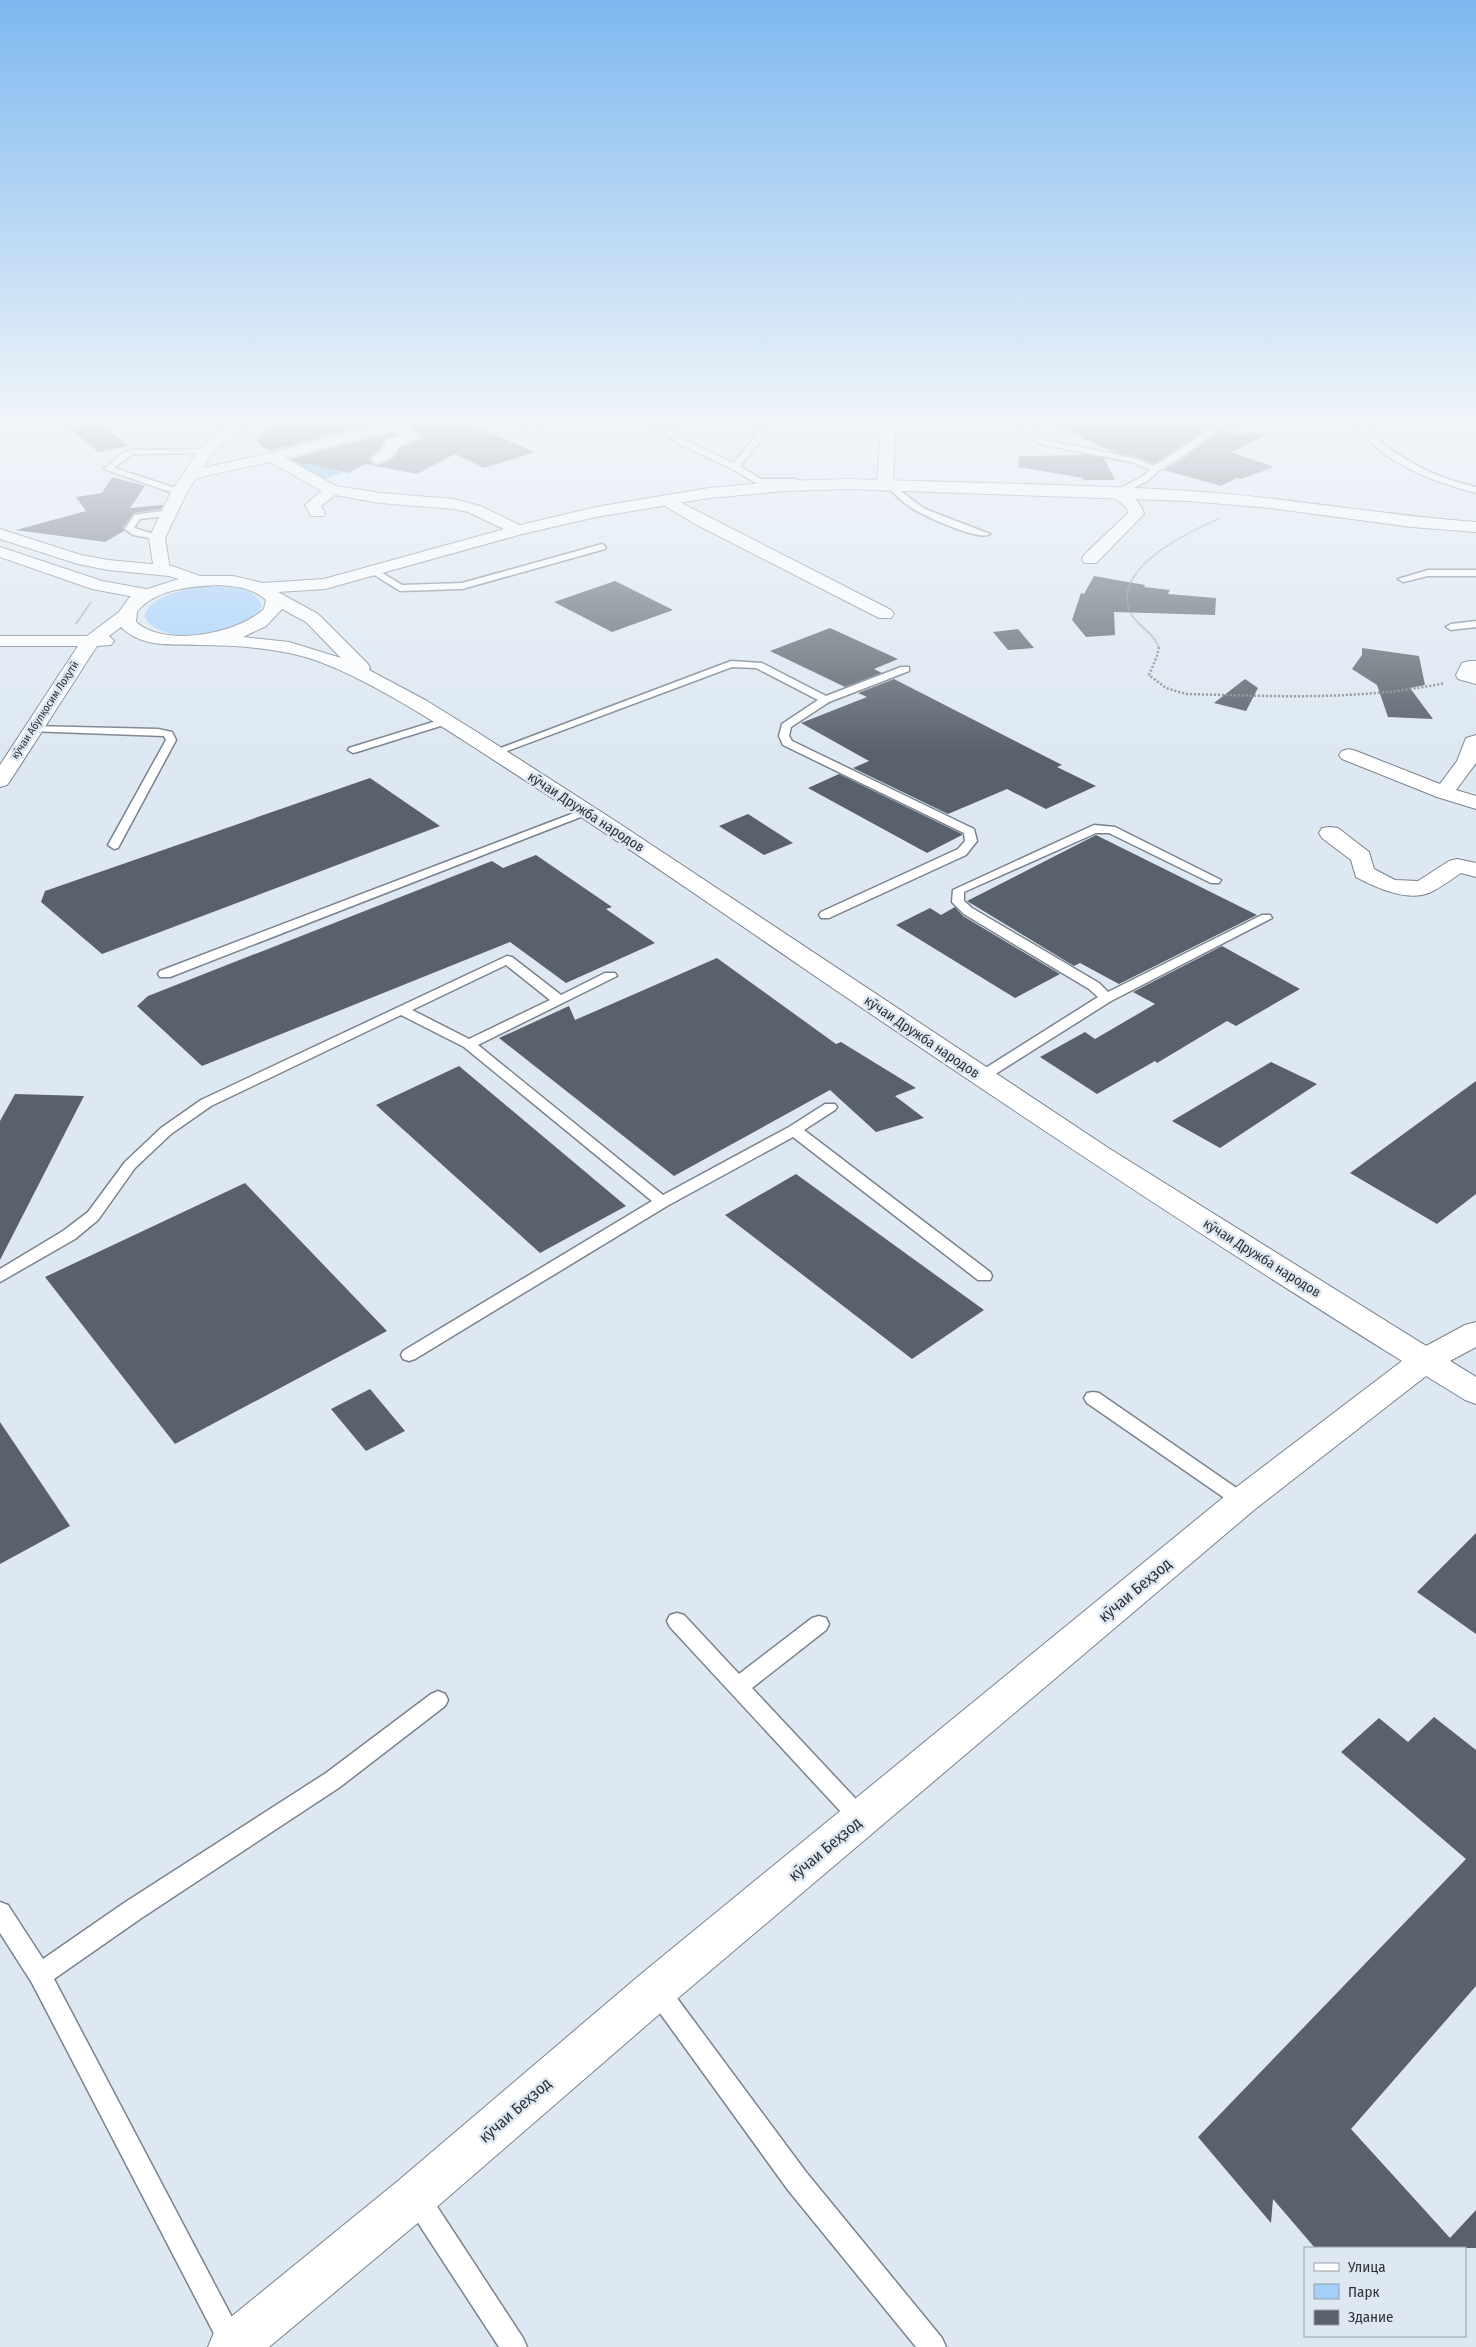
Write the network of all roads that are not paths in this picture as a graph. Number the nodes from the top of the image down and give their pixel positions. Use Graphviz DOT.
graph roads {
  1 [pos="2,535"];
  2 [pos="142,535"];
  3 [pos="159,535"];
  4 [pos="502,535"];
  5 [pos="728,535"];
  6 [pos="1115,535"];
  7 [pos="157,538"];
  8 [pos="602,546"];
  9 [pos="0,552"];
  10 [pos="1090,559"];
  11 [pos="127,566"];
  12 [pos="162,570"];
  13 [pos="373,571"];
  14 [pos="1476,573"];
  15 [pos="1403,579"];
  16 [pos="197,581"];
  17 [pos="325,584"];
  18 [pos="269,594"];
  19 [pos="141,595"];
  20 [pos="885,614"];
  21 [pos="126,615"];
  22 [pos="312,618"];
  23 [pos="1476,624"];
  24 [pos="1451,627"];
  25 [pos="90,640"];
  26 [pos="169,640"];
  27 [pos="205,640"];
  28 [pos="0,641"];
  29 [pos="905,669"];
  30 [pos="371,678"];
  31 [pos="825,700"];
  32 [pos="446,721"];
  33 [pos="32,729"];
  34 [pos="1476,740"];
  35 [pos="353,750"];
  36 [pos="495,752"];
  37 [pos="1348,755"];
  38 [pos="0,781"];
  39 [pos="1444,793"];
  40 [pos="1476,803"];
  41 [pos="587,811"];
  42 [pos="1330,834"];
  43 [pos="114,845"];
  44 [pos="1476,870"];
  45 [pos="1215,880"];
  46 [pos="825,915"];
  47 [pos="1266,918"];
  48 [pos="165,974"];
  49 [pos="610,976"];
  50 [pos="1106,998"];
  51 [pos="559,1000"];
  52 [pos="401,1010"];
  53 [pos="469,1044"];
  54 [pos="981,1077"];
  55 [pos="830,1107"];
  56 [pos="794,1130"];
  57 [pos="662,1202"];
  58 [pos="0,1276"];
  59 [pos="984,1276"];
  60 [pos="1476,1333"];
  61 [pos="409,1355"];
  62 [pos="1424,1361"];
  63 [pos="1476,1392"];
  64 [pos="1093,1398"];
  65 [pos="1242,1501"];
  66 [pos="677,1621"];
  67 [pos="818,1624"];
  68 [pos="738,1687"];
  69 [pos="438,1700"];
  70 [pos="861,1819"];
  71 [pos="0,1913"];
  72 [pos="40,1975"];
  73 [pos="656,1989"];
  74 [pos="415,2196"];
  75 [pos="233,2346"];
  76 [pos="514,2347"];
  77 [pos="934,2347"];
  1 -- 11 [label="street"];
  2 -- 7 [label="lane"];
  3 -- 7 [label="street"];
  4 -- 13 [label="street"];
  5 -- 20 [label="street"];
  6 -- 10 [label="street"];
  7 -- 12 [label="street"];
  8 -- 13 [label="lane"];
  9 -- 19 [label="street"];
  11 -- 12 [label="street"];
  11 -- 19 [label="street"];
  12 -- 16 [label="street"];
  13 -- 17 [label="street"];
  14 -- 15 [label="lane"];
  16 -- 18 [label="street"];
  16 -- 19 [label="street"];
  17 -- 18 [label="street"];
  17 -- 22 [label="street"];
  18 -- 22 [label="street"];
  18 -- 27 [label="street"];
  19 -- 21 [label="street"];
  21 -- 25 [label="street"];
  21 -- 26 [label="street"];
  22 -- 30 [label="street"];
  23 -- 24 [label="lane"];
  25 -- 26 [label="street"];
  25 -- 28 [label="street"];
  25 -- 33 [label="street, кӯчаи Абулқосим Лоҳутӣ"];
  26 -- 27 [label="street"];
  27 -- 30 [label="street"];
  29 -- 31 [label="lane"];
  30 -- 32 [label="street, кӯчаи Дружба народов"];
  31 -- 36 [label="lane"];
  31 -- 46 [label="lane"];
  32 -- 35 [label="lane"];
  32 -- 36 [label="street, кӯчаи Дружба народов"];
  33 -- 38 [label="street, кӯчаи Абулқосим Лоҳутӣ"];
  33 -- 43 [label="lane"];
  34 -- 39 [label="street"];
  36 -- 41 [label="street, кӯчаи Дружба народов"];
  37 -- 39 [label="street"];
  39 -- 40 [label="street"];
  41 -- 48 [label="lane"];
  41 -- 54 [label="street, кӯчаи Дружба народов"];
  42 -- 44 [label="street"];
  45 -- 50 [label="lane"];
  47 -- 50 [label="lane"];
  49 -- 51 [label="lane"];
  50 -- 54 [label="lane"];
  51 -- 52 [label="lane"];
  51 -- 53 [label="lane"];
  52 -- 53 [label="lane"];
  52 -- 58 [label="lane"];
  53 -- 57 [label="lane"];
  54 -- 62 [label="street, кӯчаи Дружба народов"];
  55 -- 56 [label="lane"];
  56 -- 57 [label="lane"];
  56 -- 59 [label="lane"];
  57 -- 61 [label="lane"];
  60 -- 62 [label="street, кӯчаи Беҳзод"];
  62 -- 63 [label="street, кӯчаи Дружба народов"];
  62 -- 65 [label="street, кӯчаи Беҳзод"];
  64 -- 65 [label="lane"];
  65 -- 70 [label="street, кӯчаи Беҳзод"];
  66 -- 68 [label="lane"];
  67 -- 68 [label="lane"];
  68 -- 70 [label="lane"];
  69 -- 72 [label="lane"];
  70 -- 73 [label="street, кӯчаи Беҳзод"];
  71 -- 72 [label="lane"];
  72 -- 75 [label="lane"];
  73 -- 74 [label="street, кӯчаи Беҳзод"];
  73 -- 77 [label="lane"];
  74 -- 75 [label="street, кӯчаи Беҳзод"];
  74 -- 76 [label="lane"];
}
